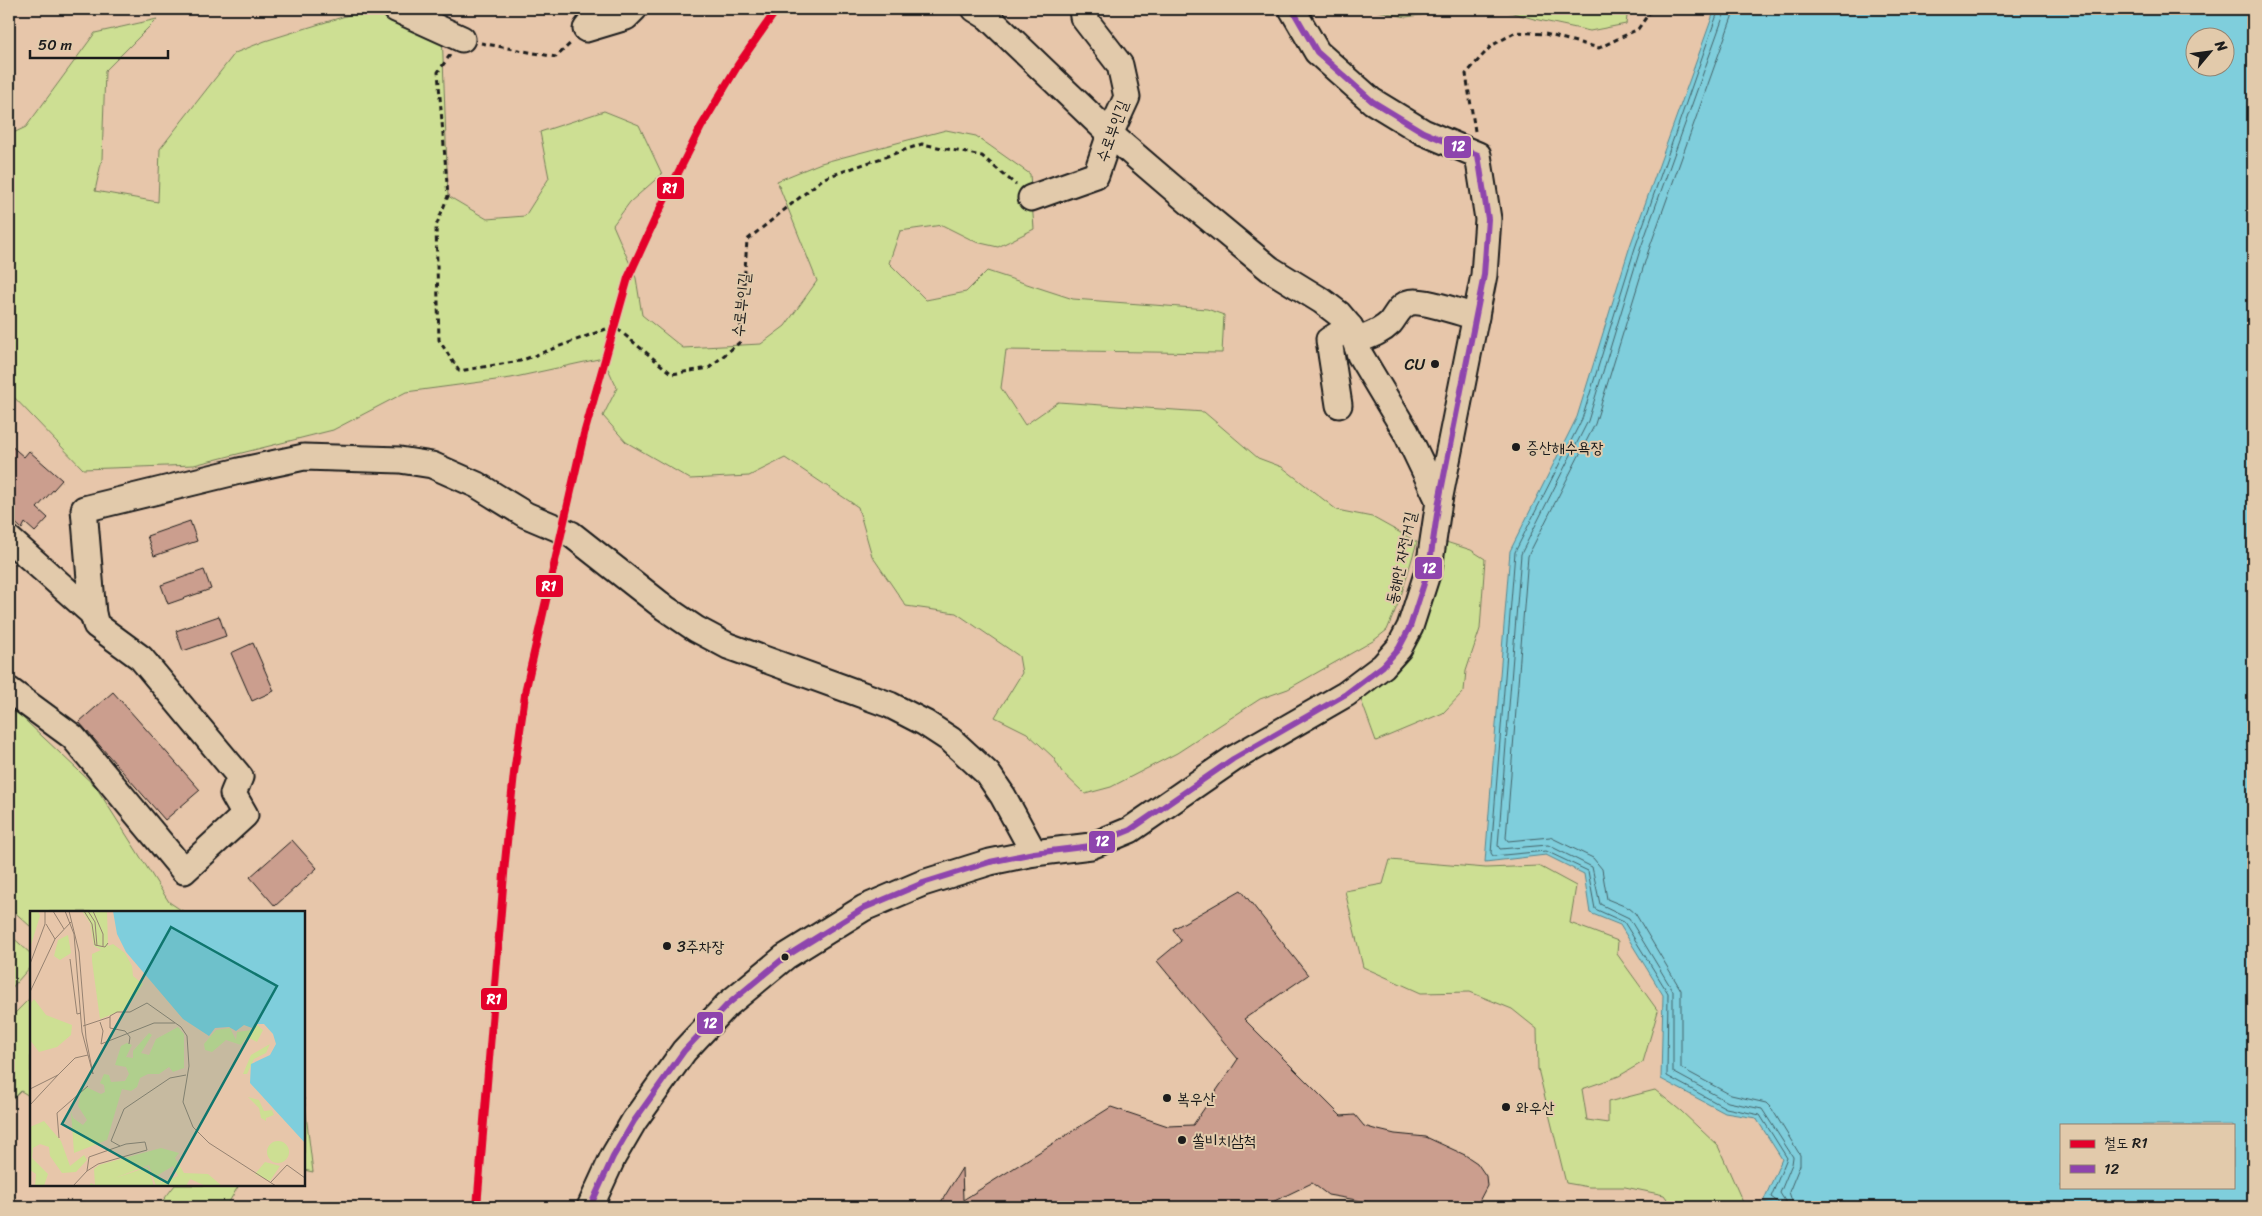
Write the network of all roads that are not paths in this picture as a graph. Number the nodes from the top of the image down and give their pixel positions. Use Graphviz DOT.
graph roads {
  1 [pos="396,9"];
  2 [pos="601,9"];
  3 [pos="634,9"];
  4 [pos="975,9"];
  5 [pos="1082,9"];
  6 [pos="1292,9"];
  7 [pos="462,39"];
  8 [pos="1110,134"];
  9 [pos="1031,198"];
  10 [pos="1476,317"];
  11 [pos="1353,334"];
  12 [pos="1339,405"];
  13 [pos="1439,501"];
  14 [pos="9,539"];
  15 [pos="92,614"];
  16 [pos="9,690"];
  17 [pos="1034,853"];
  18 [pos="590,1207"];
  1 -- 7 [label="street"];
  2 -- 3 [label="street"];
  4 -- 8 [label="street"];
  5 -- 8 [label="street, 수로부인길"];
  6 -- 10 [label="street"];
  8 -- 9 [label="street, 수로부인길"];
  8 -- 11 [label="street"];
  10 -- 11 [label="street"];
  10 -- 13 [label="street"];
  11 -- 12 [label="street"];
  11 -- 13 [label="street"];
  13 -- 17 [label="street"];
  14 -- 15 [label="street"];
  15 -- 16 [label="street"];
  15 -- 17 [label="street"];
  17 -- 18 [label="street"];
}
